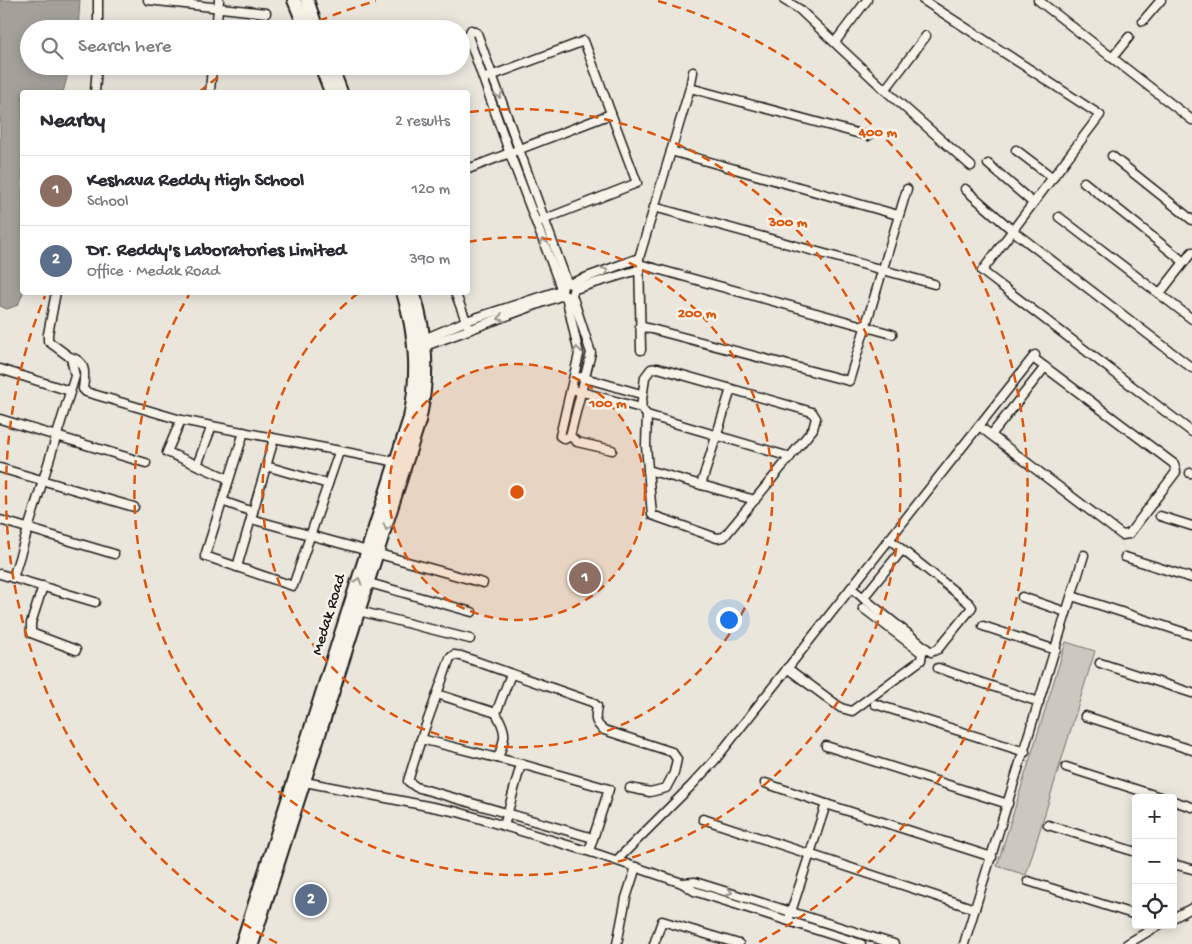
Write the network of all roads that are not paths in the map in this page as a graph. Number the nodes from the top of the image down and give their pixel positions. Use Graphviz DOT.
graph roads {
  1 [pos="98,0"];
  2 [pos="148,0"];
  3 [pos="294,0"];
  4 [pos="306,0"];
  5 [pos="784,0"];
  6 [pos="867,0"];
  7 [pos="923,0"];
  8 [pos="1038,0"];
  9 [pos="1161,0"];
  10 [pos="218,4"];
  11 [pos="266,13"];
  12 [pos="98,20"];
  13 [pos="217,20"];
  14 [pos="302,20"];
  15 [pos="314,20"];
  16 [pos="1143,22"];
  17 [pos="470,32"];
  18 [pos="926,36"];
  19 [pos="1129,37"];
  20 [pos="470,41"];
  21 [pos="835,42"];
  22 [pos="1112,58"];
  23 [pos="693,72"];
  24 [pos="96,75"];
  25 [pos="211,75"];
  26 [pos="324,75"];
  27 [pos="334,75"];
  28 [pos="492,75"];
  29 [pos="484,78"];
  30 [pos="690,88"];
  31 [pos="95,90"];
  32 [pos="210,90"];
  33 [pos="330,90"];
  34 [pos="340,90"];
  35 [pos="885,90"];
  36 [pos="611,114"];
  37 [pos="1192,120"];
  38 [pos="868,136"];
  39 [pos="518,150"];
  40 [pos="1016,150"];
  41 [pos="671,151"];
  42 [pos="510,154"];
  43 [pos="1112,156"];
  44 [pos="988,164"];
  45 [pos="971,166"];
  46 [pos="470,168"];
  47 [pos="1053,178"];
  48 [pos="1084,182"];
  49 [pos="908,189"];
  50 [pos="965,190"];
  51 [pos="1033,203"];
  52 [pos="654,207"];
  53 [pos="898,216"];
  54 [pos="1059,217"];
  55 [pos="544,219"];
  56 [pos="1192,220"];
  57 [pos="535,222"];
  58 [pos="1012,230"];
  59 [pos="1189,258"];
  60 [pos="639,264"];
  61 [pos="882,270"];
  62 [pos="934,284"];
  63 [pos="567,290"];
  64 [pos="1160,293"];
  65 [pos="55,295"];
  66 [pos="403,295"];
  67 [pos="414,295"];
  68 [pos="457,295"];
  69 [pos="1192,319"];
  70 [pos="466,321"];
  71 [pos="640,326"];
  72 [pos="866,326"];
  73 [pos="469,330"];
  74 [pos="892,334"];
  75 [pos="425,342"];
  76 [pos="641,350"];
  77 [pos="70,357"];
  78 [pos="1045,367"];
  79 [pos="1192,368"];
  80 [pos="0,369"];
  81 [pos="574,375"];
  82 [pos="585,378"];
  83 [pos="571,389"];
  84 [pos="732,389"];
  85 [pos="581,391"];
  86 [pos="70,392"];
  87 [pos="641,394"];
  88 [pos="641,408"];
  89 [pos="647,415"];
  90 [pos="0,419"];
  91 [pos="181,420"];
  92 [pos="212,426"];
  93 [pos="979,426"];
  94 [pos="244,432"];
  95 [pos="1192,432"];
  96 [pos="991,435"];
  97 [pos="56,436"];
  98 [pos="570,436"];
  99 [pos="717,436"];
  100 [pos="274,439"];
  101 [pos="612,450"];
  102 [pos="339,452"];
  103 [pos="790,457"];
  104 [pos="397,462"];
  105 [pos="146,463"];
  106 [pos="197,465"];
  107 [pos="266,466"];
  108 [pos="0,468"];
  109 [pos="648,470"];
  110 [pos="229,479"];
  111 [pos="43,481"];
  112 [pos="328,484"];
  113 [pos="701,485"];
  114 [pos="755,500"];
  115 [pos="222,501"];
  116 [pos="134,507"];
  117 [pos="252,515"];
  118 [pos="1160,516"];
  119 [pos="0,520"];
  120 [pos="1192,526"];
  121 [pos="29,529"];
  122 [pos="310,535"];
  123 [pos="889,540"];
  124 [pos="902,550"];
  125 [pos="373,552"];
  126 [pos="114,554"];
  127 [pos="1084,555"];
  128 [pos="1125,557"];
  129 [pos="237,567"];
  130 [pos="0,574"];
  131 [pos="13,578"];
  132 [pos="1192,578"];
  133 [pos="369,583"];
  134 [pos="483,583"];
  135 [pos="43,586"];
  136 [pos="851,588"];
  137 [pos="1072,596"];
  138 [pos="1022,597"];
  139 [pos="863,598"];
  140 [pos="95,602"];
  141 [pos="863,608"];
  142 [pos="359,611"];
  143 [pos="472,612"];
  144 [pos="1066,612"];
  145 [pos="984,626"];
  146 [pos="1192,635"];
  147 [pos="470,639"];
  148 [pos="76,650"];
  149 [pos="1056,650"];
  150 [pos="1100,663"];
  151 [pos="787,668"];
  152 [pos="938,668"];
  153 [pos="511,674"];
  154 [pos="1192,692"];
  155 [pos="437,694"];
  156 [pos="1039,702"];
  157 [pos="874,704"];
  158 [pos="496,713"];
  159 [pos="1086,716"];
  160 [pos="421,739"];
  161 [pos="826,746"];
  162 [pos="1192,750"];
  163 [pos="1025,752"];
  164 [pos="498,758"];
  165 [pos="521,764"];
  166 [pos="1066,767"];
  167 [pos="305,782"];
  168 [pos="765,783"];
  169 [pos="630,788"];
  170 [pos="1150,794"];
  171 [pos="1177,802"];
  172 [pos="826,804"];
  173 [pos="1008,804"];
  174 [pos="1192,807"];
  175 [pos="508,813"];
  176 [pos="703,819"];
  177 [pos="1048,825"];
  178 [pos="504,826"];
  179 [pos="593,838"];
  180 [pos="280,844"];
  181 [pos="589,851"];
  182 [pos="1132,851"];
  183 [pos="810,856"];
  184 [pos="992,858"];
  185 [pos="616,860"];
  186 [pos="1177,865"];
  187 [pos="636,867"];
  188 [pos="1192,869"];
  189 [pos="1028,881"];
  190 [pos="682,882"];
  191 [pos="1192,908"];
  192 [pos="975,909"];
  193 [pos="792,912"];
  194 [pos="1132,914"];
  195 [pos="1177,916"];
  196 [pos="788,922"];
  197 [pos="1152,929"];
  198 [pos="242,944"];
  199 [pos="252,944"];
  200 [pos="617,944"];
  201 [pos="654,944"];
  202 [pos="739,944"];
  203 [pos="861,944"];
  204 [pos="894,944"];
  205 [pos="964,944"];
  206 [pos="1127,944"];
  1 -- 12 [label="street"];
  2 -- 10 [label="street"];
  3 -- 14 [label="main road"];
  4 -- 15 [label="main road"];
  5 -- 21 [label="street"];
  6 -- 21 [label="street"];
  7 -- 47 [label="street"];
  8 -- 22 [label="street"];
  9 -- 16 [label="street"];
  10 -- 11 [label="street"];
  10 -- 13 [label="street"];
  17 -- 28 [label="street"];
  18 -- 35 [label="street"];
  19 -- 22 [label="street"];
  20 -- 29 [label="street"];
  21 -- 35 [label="street"];
  22 -- 37 [label="street"];
  23 -- 30 [label="street"];
  24 -- 31 [label="street"];
  25 -- 32 [label="street"];
  26 -- 33 [label="main road"];
  27 -- 34 [label="main road"];
  28 -- 29 [label="street"];
  28 -- 36 [label="street"];
  28 -- 39 [label="street, one-way"];
  29 -- 42 [label="street"];
  30 -- 38 [label="street"];
  30 -- 41 [label="street"];
  35 -- 45 [label="street"];
  36 -- 39 [label="street"];
  36 -- 55 [label="street"];
  39 -- 42 [label="street"];
  39 -- 55 [label="street"];
  40 -- 47 [label="street"];
  41 -- 52 [label="street"];
  41 -- 53 [label="street"];
  42 -- 46 [label="street"];
  42 -- 57 [label="street"];
  43 -- 56 [label="street"];
  44 -- 51 [label="street"];
  47 -- 51 [label="street"];
  48 -- 59 [label="street"];
  49 -- 53 [label="street"];
  50 -- 58 [label="street"];
  51 -- 58 [label="street"];
  52 -- 60 [label="street"];
  52 -- 61 [label="street"];
  53 -- 61 [label="street"];
  54 -- 64 [label="street"];
  55 -- 57 [label="street"];
  55 -- 63 [label="street"];
  63 -- 57 [label="street, one-way"];
  58 -- 79 [label="street"];
  58 -- 95 [label="street"];
  59 -- 64 [label="street"];
  63 -- 60 [label="street, one-way"];
  60 -- 63 [label="street"];
  60 -- 71 [label="street"];
  60 -- 72 [label="street"];
  61 -- 62 [label="street"];
  61 -- 72 [label="street"];
  63 -- 70 [label="street"];
  63 -- 73 [label="street, one-way"];
  81 -- 63 [label="street, one-way"];
  63 -- 82 [label="street"];
  64 -- 69 [label="street"];
  65 -- 77 [label="street"];
  66 -- 104 [label="main road, Medak Road"];
  67 -- 75 [label="main road, Medak Road"];
  68 -- 70 [label="street"];
  70 -- 73 [label="street"];
  70 -- 75 [label="street"];
  71 -- 72 [label="street"];
  71 -- 76 [label="street"];
  72 -- 74 [label="street"];
  73 -- 75 [label="street"];
  75 -- 125 [label="main road, Medak Road, one-way"];
  77 -- 86 [label="street"];
  77 -- 91 [label="street"];
  78 -- 93 [label="street"];
  78 -- 96 [label="street"];
  78 -- 96 [label="street"];
  80 -- 86 [label="street"];
  81 -- 82 [label="street"];
  81 -- 83 [label="street"];
  82 -- 85 [label="street"];
  82 -- 87 [label="street"];
  83 -- 85 [label="street"];
  83 -- 98 [label="street"];
  84 -- 87 [label="street"];
  84 -- 99 [label="street"];
  84 -- 103 [label="street"];
  85 -- 88 [label="street"];
  85 -- 98 [label="street"];
  86 -- 97 [label="street"];
  87 -- 88 [label="street"];
  88 -- 89 [label="street"];
  89 -- 99 [label="street"];
  89 -- 109 [label="street"];
  90 -- 97 [label="street"];
  91 -- 92 [label="street"];
  91 -- 106 [label="street"];
  92 -- 94 [label="street"];
  92 -- 106 [label="street"];
  93 -- 96 [label="street"];
  93 -- 123 [label="street"];
  94 -- 100 [label="street"];
  94 -- 110 [label="street"];
  97 -- 105 [label="street"];
  97 -- 111 [label="street"];
  98 -- 101 [label="street"];
  99 -- 103 [label="street"];
  99 -- 113 [label="street"];
  100 -- 102 [label="street"];
  100 -- 107 [label="street"];
  102 -- 104 [label="street"];
  102 -- 112 [label="street"];
  103 -- 114 [label="street"];
  104 -- 125 [label="main road, Medak Road"];
  106 -- 110 [label="street"];
  107 -- 112 [label="street"];
  107 -- 117 [label="street"];
  108 -- 111 [label="street"];
  109 -- 113 [label="street"];
  109 -- 114 [label="street"];
  110 -- 115 [label="street"];
  111 -- 116 [label="street"];
  111 -- 121 [label="street"];
  112 -- 122 [label="street"];
  113 -- 114 [label="street"];
  115 -- 117 [label="street"];
  115 -- 129 [label="street"];
  117 -- 122 [label="street"];
  117 -- 129 [label="street"];
  118 -- 120 [label="street"];
  119 -- 121 [label="street"];
  121 -- 126 [label="street"];
  121 -- 131 [label="street"];
  122 -- 125 [label="street"];
  122 -- 129 [label="street"];
  123 -- 124 [label="street"];
  123 -- 136 [label="street"];
  124 -- 139 [label="street"];
  124 -- 139 [label="street"];
  125 -- 133 [label="main road, Medak Road"];
  125 -- 134 [label="street"];
  180 -- 125 [label="main road, Medak Road, one-way"];
  127 -- 137 [label="street"];
  128 -- 132 [label="street"];
  130 -- 131 [label="street"];
  131 -- 135 [label="street"];
  133 -- 142 [label="main road, Medak Road"];
  133 -- 143 [label="street"];
  135 -- 140 [label="street"];
  135 -- 148 [label="street"];
  136 -- 139 [label="street"];
  136 -- 151 [label="street"];
  137 -- 144 [label="street"];
  137 -- 146 [label="street"];
  138 -- 144 [label="street"];
  141 -- 151 [label="street"];
  142 -- 147 [label="street"];
  142 -- 167 [label="main road, Medak Road"];
  144 -- 149 [label="street"];
  145 -- 149 [label="street"];
  149 -- 156 [label="street"];
  150 -- 154 [label="street"];
  151 -- 185 [label="street"];
  152 -- 156 [label="street"];
  153 -- 155 [label="street"];
  153 -- 158 [label="street"];
  153 -- 169 [label="street"];
  155 -- 158 [label="street"];
  155 -- 160 [label="street"];
  156 -- 163 [label="street"];
  157 -- 163 [label="street"];
  158 -- 164 [label="street"];
  159 -- 162 [label="street"];
  160 -- 164 [label="street"];
  160 -- 175 [label="street"];
  161 -- 173 [label="street"];
  163 -- 173 [label="street"];
  164 -- 165 [label="street"];
  165 -- 175 [label="street"];
  165 -- 179 [label="street"];
  166 -- 170 [label="street"];
  167 -- 178 [label="street"];
  167 -- 180 [label="main road, Medak Road"];
  168 -- 172 [label="street"];
  171 -- 174 [label="street"];
  172 -- 183 [label="street"];
  172 -- 184 [label="street"];
  173 -- 184 [label="street"];
  175 -- 178 [label="street"];
  175 -- 179 [label="street"];
  176 -- 183 [label="street"];
  177 -- 182 [label="street"];
  178 -- 181 [label="street"];
  179 -- 181 [label="street"];
  180 -- 198 [label="main road, Medak Road"];
  180 -- 199 [label="main road, Medak Road"];
  181 -- 185 [label="street"];
  183 -- 192 [label="street"];
  183 -- 193 [label="street"];
  184 -- 192 [label="street"];
  185 -- 187 [label="street"];
  186 -- 188 [label="street"];
  187 -- 190 [label="street"];
  187 -- 200 [label="street"];
  189 -- 194 [label="street"];
  190 -- 193 [label="street, one-way"];
  190 -- 196 [label="street"];
  191 -- 195 [label="street"];
  192 -- 205 [label="street"];
  193 -- 196 [label="street"];
  193 -- 204 [label="street"];
  196 -- 203 [label="street"];
  197 -- 206 [label="street"];
  201 -- 202 [label="street"];
}
